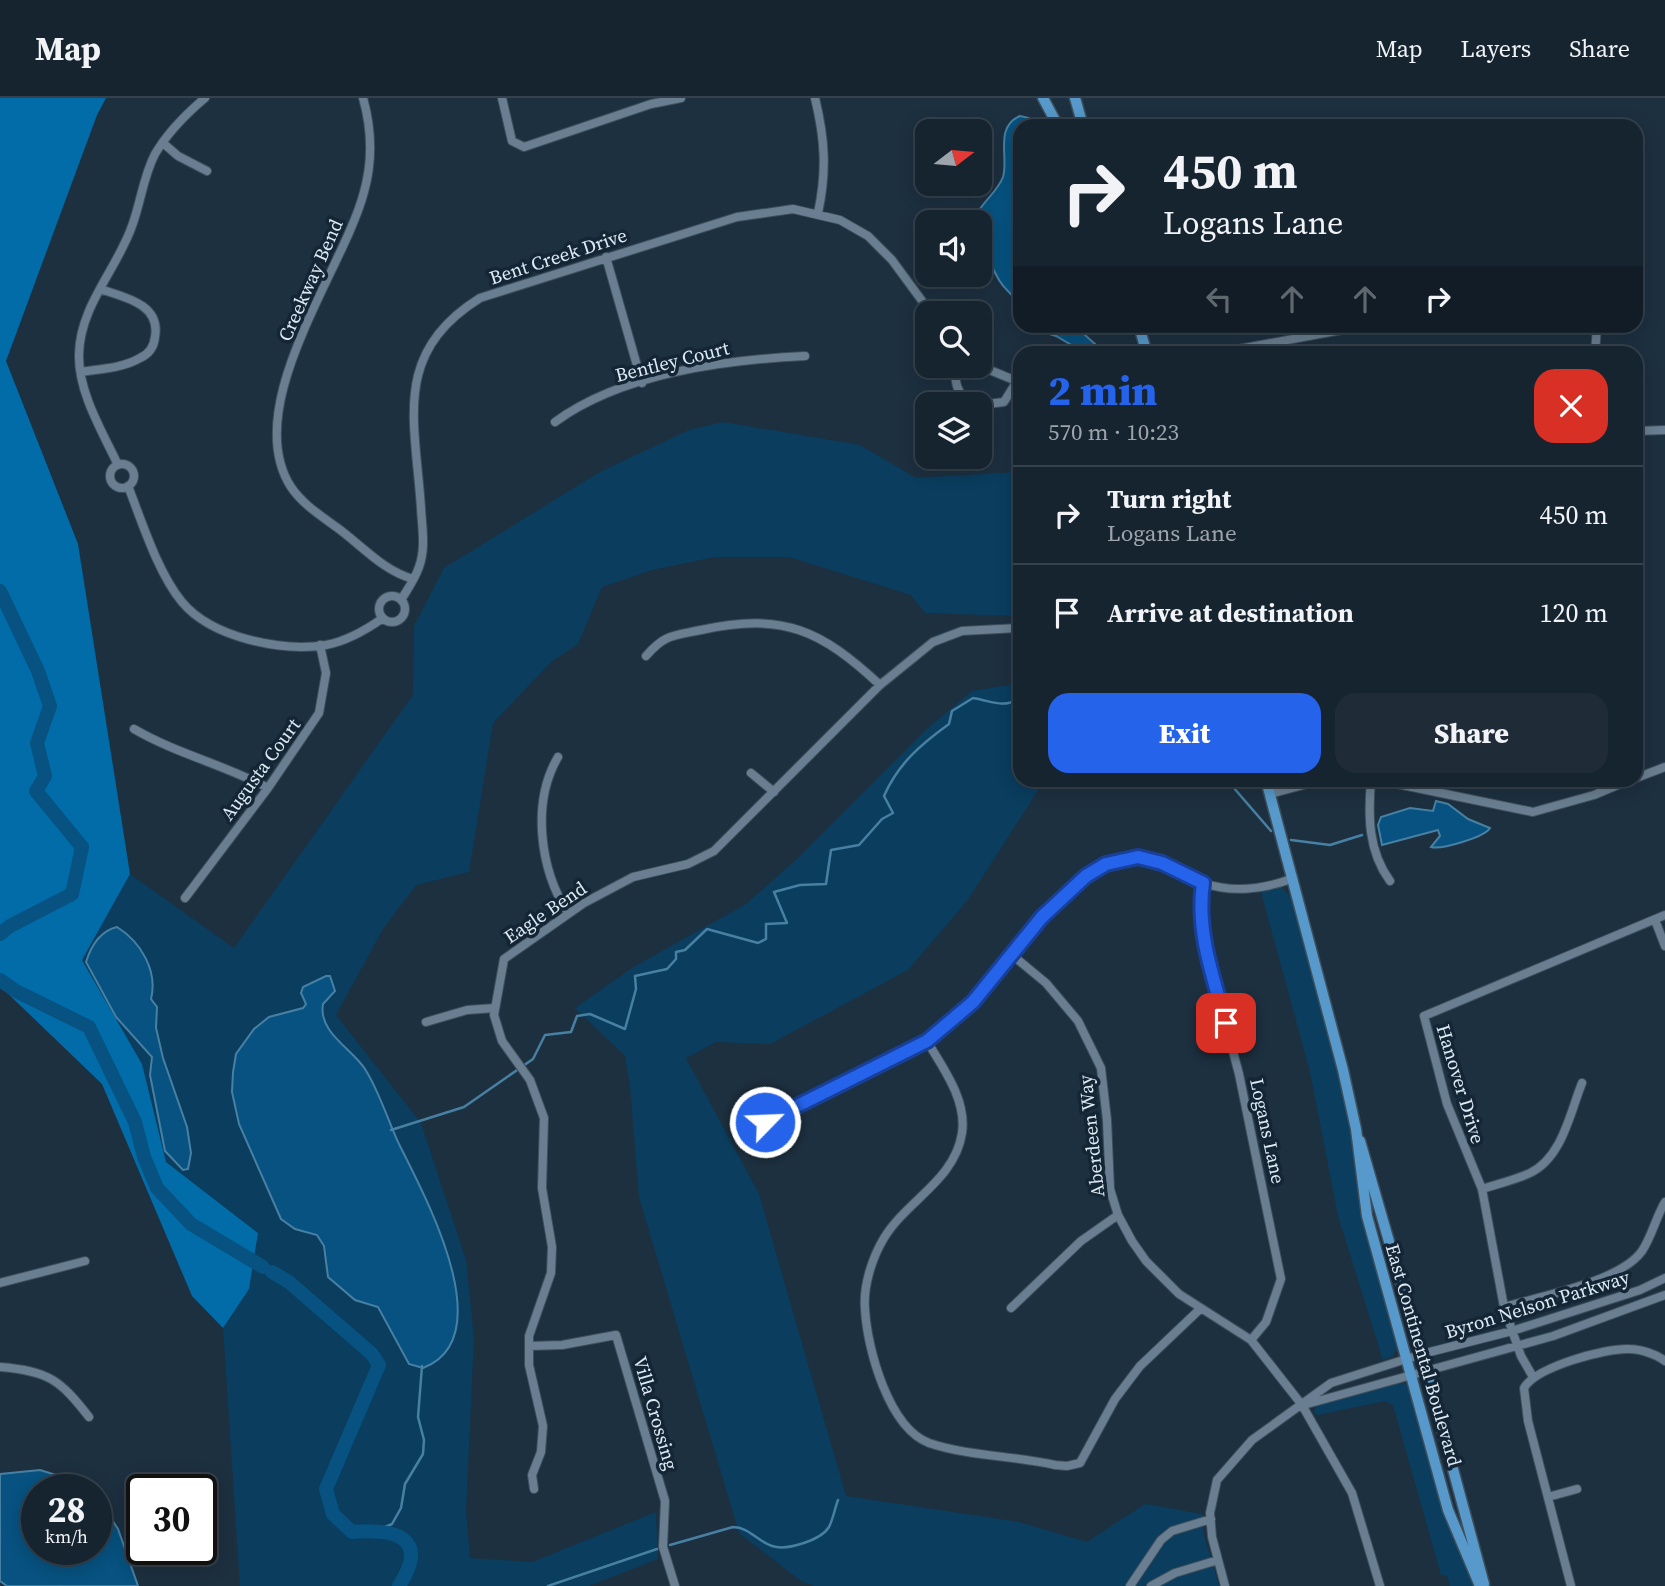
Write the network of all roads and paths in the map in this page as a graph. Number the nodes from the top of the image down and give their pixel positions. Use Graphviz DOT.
graph roads {
  1 [pos="205,98"];
  2 [pos="363,98"];
  3 [pos="502,98"];
  4 [pos="681,98"];
  5 [pos="815,98"];
  6 [pos="1043,98"];
  7 [pos="1075,98"];
  8 [pos="1054,119"];
  9 [pos="1081,119"];
  10 [pos="163,143"];
  11 [pos="207,171"];
  12 [pos="818,212"];
  13 [pos="606,257"];
  14 [pos="100,289"];
  15 [pos="922,301"];
  16 [pos="1332,333"];
  17 [pos="1323,335"];
  18 [pos="1242,346"];
  19 [pos="805,356"];
  20 [pos="992,371"];
  21 [pos="81,372"];
  22 [pos="1013,379"];
  23 [pos="642,383"];
  24 [pos="1013,388"];
  25 [pos="992,404"];
  26 [pos="555,422"];
  27 [pos="1665,430"];
  28 [pos="1643,431"];
  29 [pos="117,465"];
  30 [pos="128,486"];
  31 [pos="414,579"];
  32 [pos="401,600"];
  33 [pos="383,618"];
  34 [pos="1013,628"];
  35 [pos="320,645"];
  36 [pos="646,656"];
  37 [pos="880,685"];
  38 [pos="134,729"];
  39 [pos="558,757"];
  40 [pos="1665,767"];
  41 [pos="751,773"];
  42 [pos="1643,775"];
  43 [pos="1268,787"];
  44 [pos="1296,787"];
  45 [pos="1371,787"];
  46 [pos="1413,787"];
  47 [pos="1610,787"];
  48 [pos="268,788"];
  49 [pos="774,792"];
  50 [pos="1270,794"];
  51 [pos="1292,879"];
  52 [pos="1390,881"];
  53 [pos="1203,883"];
  54 [pos="185,898"];
  55 [pos="568,913"];
  56 [pos="1665,915"];
  57 [pos="1655,920"];
  58 [pos="1665,946"];
  59 [pos="1012,954"];
  60 [pos="495,1008"];
  61 [pos="426,1022"];
  62 [pos="927,1041"];
  63 [pos="1582,1083"];
  64 [pos="765,1122"];
  65 [pos="1356,1129"];
  66 [pos="1482,1189"];
  67 [pos="1665,1202"];
  68 [pos="1118,1214"];
  69 [pos="85,1261"];
  70 [pos="1665,1278"];
  71 [pos="0,1283"];
  72 [pos="1665,1295"];
  73 [pos="1504,1307"];
  74 [pos="1012,1308"];
  75 [pos="1200,1309"];
  76 [pos="1512,1331"];
  77 [pos="1251,1340"];
  78 [pos="529,1346"];
  79 [pos="1517,1346"];
  80 [pos="1422,1354"];
  81 [pos="1407,1359"];
  82 [pos="1665,1361"];
  83 [pos="0,1367"];
  84 [pos="1427,1373"];
  85 [pos="1413,1377"];
  86 [pos="1533,1377"];
  87 [pos="1302,1405"];
  88 [pos="89,1417"];
  89 [pos="534,1489"];
  90 [pos="1577,1489"];
  91 [pos="1548,1497"];
  92 [pos="1211,1519"];
  93 [pos="1218,1559"];
  94 [pos="675,1586"];
  95 [pos="1130,1586"];
  96 [pos="1151,1586"];
  97 [pos="1225,1586"];
  98 [pos="1380,1586"];
  99 [pos="1482,1586"];
  100 [pos="1571,1586"];
  1 -- 10 [label="street"];
  2 -- 31 [label="street, Creekway Bend"];
  3 -- 4 [label="street"];
  5 -- 12 [label="street"];
  6 -- 8 [label="main road"];
  7 -- 9 [label="main road"];
  10 -- 11 [label="street"];
  10 -- 14 [label="street"];
  12 -- 13 [label="street, Bent Creek Drive"];
  12 -- 15 [label="street, Bent Creek Drive"];
  13 -- 23 [label="street"];
  13 -- 31 [label="street, Bent Creek Drive"];
  14 -- 21 [label="street"];
  14 -- 21 [label="street"];
  16 -- 17 [label="street"];
  17 -- 18 [label="street"];
  19 -- 23 [label="street, Bentley Court"];
  20 -- 22 [label="street"];
  21 -- 29 [label="street"];
  23 -- 26 [label="street, Bentley Court"];
  24 -- 25 [label="street"];
  27 -- 28 [label="street"];
  29 -- 30 [label="street"];
  29 -- 30 [label="street"];
  30 -- 35 [label="street"];
  31 -- 32 [label="street, Bent Creek Drive"];
  32 -- 33 [label="street"];
  32 -- 33 [label="street"];
  33 -- 35 [label="street"];
  34 -- 37 [label="street, Eagle Bend"];
  35 -- 48 [label="street, Augusta Court"];
  36 -- 37 [label="street"];
  37 -- 49 [label="street, Eagle Bend"];
  38 -- 48 [label="street"];
  39 -- 55 [label="street"];
  40 -- 42 [label="street"];
  41 -- 49 [label="street"];
  43 -- 50 [label="main road, East Continental Boulevard"];
  44 -- 50 [label="street"];
  45 -- 52 [label="street"];
  46 -- 47 [label="street"];
  48 -- 54 [label="street, Augusta Court"];
  49 -- 55 [label="street, Eagle Bend"];
  50 -- 51 [label="main road, East Continental Boulevard"];
  51 -- 53 [label="street"];
  51 -- 65 [label="main road, East Continental Boulevard"];
  53 -- 59 [label="street"];
  53 -- 77 [label="street, Logans Lane"];
  55 -- 60 [label="street, Eagle Bend"];
  56 -- 57 [label="street, Hanover Drive"];
  57 -- 58 [label="street"];
  57 -- 66 [label="street, Hanover Drive"];
  59 -- 62 [label="street"];
  59 -- 68 [label="street, Aberdeen Way"];
  60 -- 61 [label="street"];
  60 -- 78 [label="street, Eagle Bend"];
  62 -- 64 [label="street"];
  62 -- 75 [label="street"];
  63 -- 66 [label="street"];
  65 -- 80 [label="main road, East Continental Boulevard"];
  65 -- 81 [label="main road, East Continental Boulevard"];
  66 -- 73 [label="street, Hanover Drive"];
  67 -- 73 [label="street"];
  68 -- 74 [label="street"];
  68 -- 75 [label="street, Aberdeen Way"];
  69 -- 71 [label="street"];
  70 -- 76 [label="street, Byron Nelson Parkway"];
  72 -- 79 [label="street, Byron Nelson Parkway"];
  73 -- 76 [label="street, Hanover Drive"];
  75 -- 77 [label="street, Aberdeen Way"];
  76 -- 79 [label="street, Hanover Drive"];
  76 -- 80 [label="street, Byron Nelson Parkway"];
  77 -- 87 [label="street, Aberdeen Way"];
  78 -- 89 [label="street, Eagle Bend"];
  78 -- 94 [label="street, Villa Crossing"];
  79 -- 84 [label="street, Byron Nelson Parkway"];
  79 -- 86 [label="street, Hanover Drive"];
  80 -- 81 [label="street, Byron Nelson Parkway"];
  80 -- 84 [label="main road, East Continental Boulevard"];
  81 -- 85 [label="main road, East Continental Boulevard"];
  81 -- 87 [label="street, Byron Nelson Parkway"];
  82 -- 86 [label="street"];
  83 -- 88 [label="street"];
  84 -- 85 [label="street, Byron Nelson Parkway"];
  84 -- 99 [label="main road, East Continental Boulevard"];
  85 -- 87 [label="street, Byron Nelson Parkway"];
  85 -- 99 [label="main road, East Continental Boulevard"];
  86 -- 91 [label="street"];
  87 -- 92 [label="street, Byron Nelson Parkway"];
  87 -- 98 [label="street, Aberdeen Way"];
  90 -- 91 [label="street"];
  91 -- 100 [label="street"];
  92 -- 93 [label="street, Byron Nelson Parkway"];
  92 -- 95 [label="street"];
  93 -- 96 [label="street"];
  93 -- 97 [label="street, Byron Nelson Parkway"];
}
